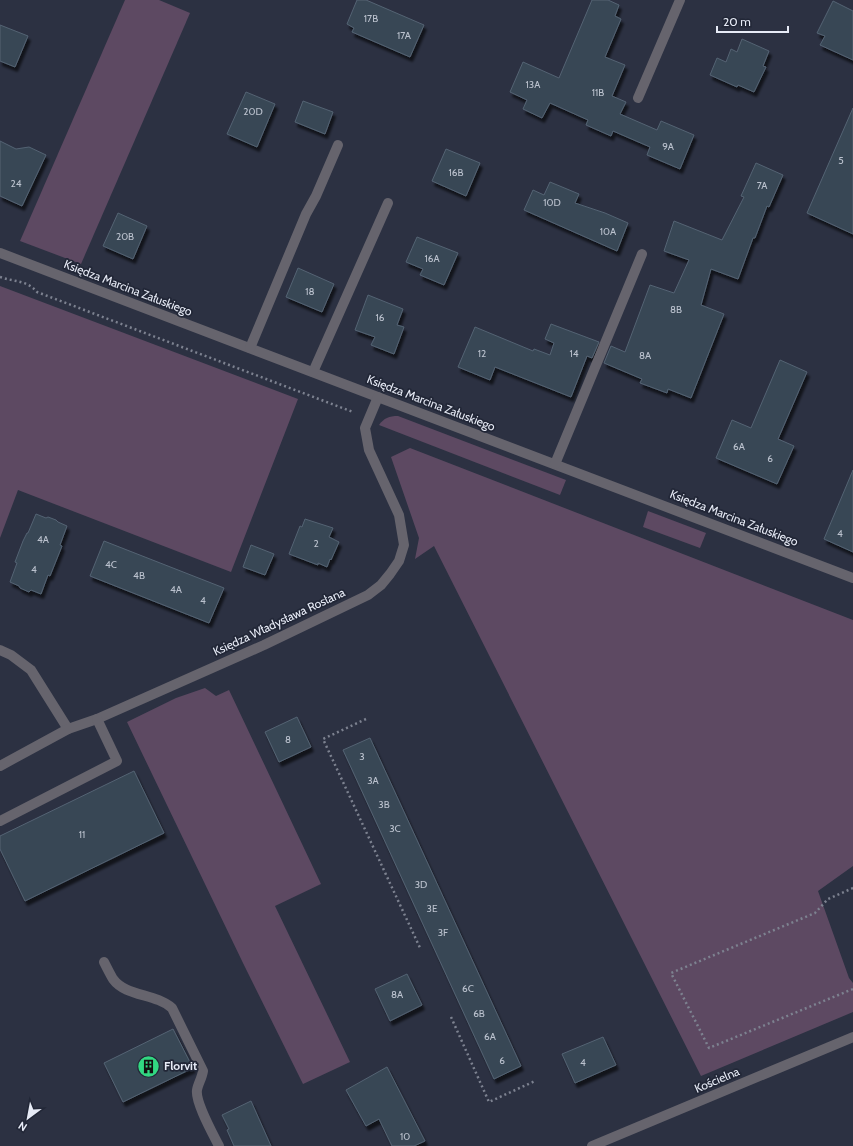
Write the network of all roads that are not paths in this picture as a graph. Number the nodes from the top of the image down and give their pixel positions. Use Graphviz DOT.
graph roads {
  1 [pos="680,0"];
  2 [pos="638,98"];
  3 [pos="338,145"];
  4 [pos="388,203"];
  5 [pos="0,253"];
  6 [pos="642,254"];
  7 [pos="250,348"];
  8 [pos="313,372"];
  9 [pos="378,397"];
  10 [pos="555,464"];
  11 [pos="853,578"];
  12 [pos="0,650"];
  13 [pos="97,718"];
  14 [pos="68,729"];
  15 [pos="0,766"];
  16 [pos="0,821"];
  17 [pos="104,962"];
  18 [pos="853,1037"];
  19 [pos="219,1146"];
  20 [pos="592,1146"];
  1 -- 2 [label="street"];
  3 -- 7 [label="street"];
  4 -- 8 [label="street"];
  5 -- 7 [label="street, Księdza Marcina Załuskiego"];
  6 -- 10 [label="street"];
  7 -- 8 [label="street, Księdza Marcina Załuskiego"];
  8 -- 9 [label="street, Księdza Marcina Załuskiego"];
  9 -- 10 [label="street, Księdza Marcina Załuskiego"];
  9 -- 13 [label="street, Księdza Władysława Rosłana"];
  10 -- 11 [label="street, Księdza Marcina Załuskiego"];
  12 -- 14 [label="street"];
  13 -- 14 [label="street, Księdza Władysława Rosłana"];
  13 -- 16 [label="street"];
  14 -- 15 [label="street, Księdza Władysława Rosłana"];
  17 -- 19 [label="street"];
  18 -- 20 [label="street, Kościelna"];
}
